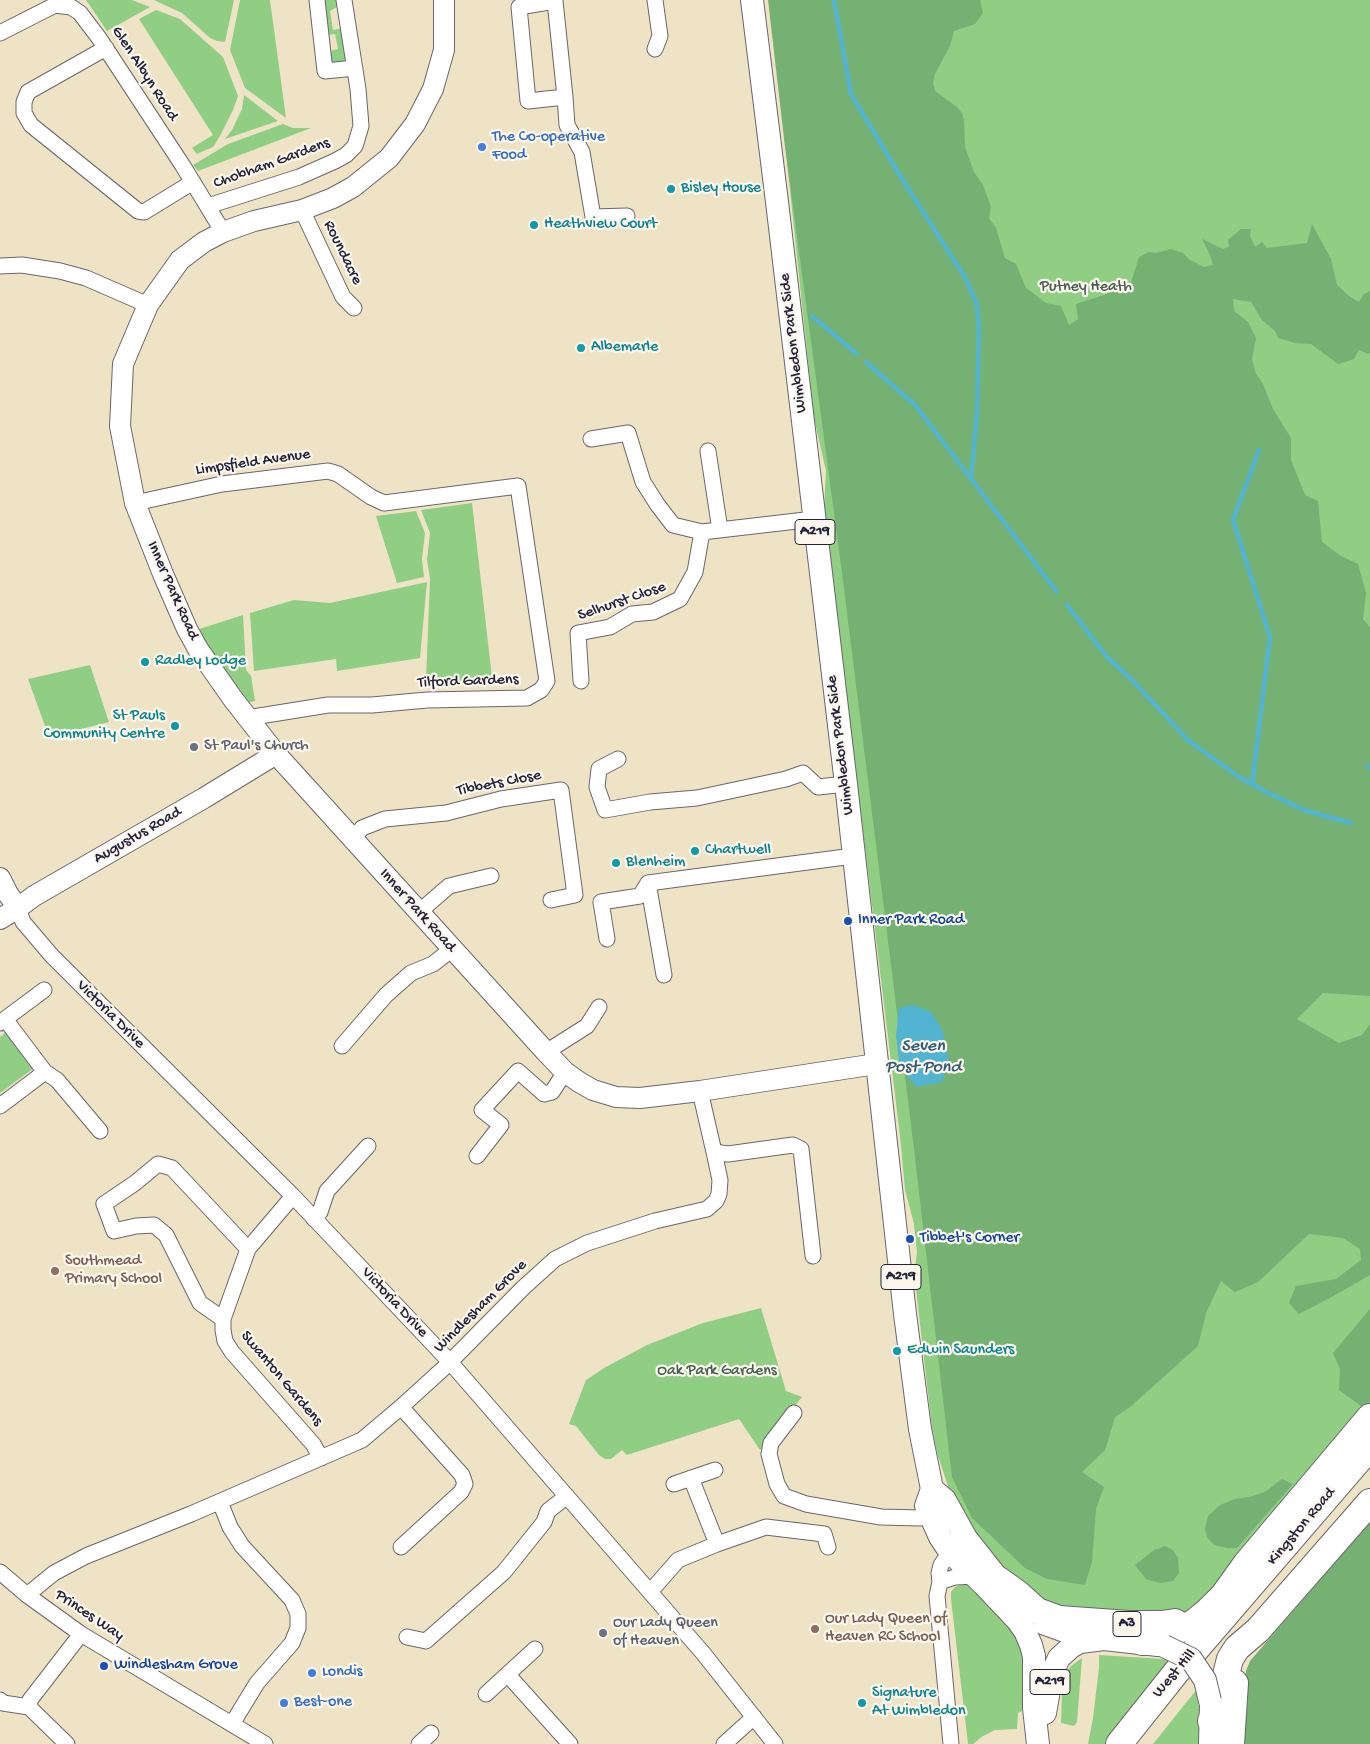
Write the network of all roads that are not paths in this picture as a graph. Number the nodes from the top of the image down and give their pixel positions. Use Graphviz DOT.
graph roads {
  1 [pos="317,0"];
  2 [pos="344,0"];
  3 [pos="444,0"];
  4 [pos="655,0"];
  5 [pos="752,0"];
  6 [pos="560,1"];
  7 [pos="518,4"];
  8 [pos="0,34"];
  9 [pos="106,48"];
  10 [pos="655,49"];
  11 [pos="355,68"];
  12 [pos="565,96"];
  13 [pos="193,182"];
  14 [pos="208,206"];
  15 [pos="302,210"];
  16 [pos="627,216"];
  17 [pos="223,232"];
  18 [pos="0,266"];
  19 [pos="148,305"];
  20 [pos="354,308"];
  21 [pos="591,439"];
  22 [pos="708,451"];
  23 [pos="518,486"];
  24 [pos="134,503"];
  25 [pos="814,519"];
  26 [pos="720,530"];
  27 [pos="702,532"];
  28 [pos="581,681"];
  29 [pos="247,718"];
  30 [pos="276,754"];
  31 [pos="618,759"];
  32 [pos="846,784"];
  33 [pos="352,840"];
  34 [pos="853,856"];
  35 [pos="491,876"];
  36 [pos="0,878"];
  37 [pos="648,883"];
  38 [pos="552,900"];
  39 [pos="18,908"];
  40 [pos="419,912"];
  41 [pos="0,919"];
  42 [pos="607,939"];
  43 [pos="452,949"];
  44 [pos="664,976"];
  45 [pos="44,990"];
  46 [pos="599,1006"];
  47 [pos="3,1021"];
  48 [pos="342,1046"];
  49 [pos="546,1052"];
  50 [pos="876,1064"];
  51 [pos="45,1072"];
  52 [pos="565,1072"];
  53 [pos="700,1090"];
  54 [pos="0,1106"];
  55 [pos="100,1132"];
  56 [pos="368,1146"];
  57 [pos="714,1152"];
  58 [pos="477,1156"];
  59 [pos="293,1196"];
  60 [pos="314,1218"];
  61 [pos="248,1249"];
  62 [pos="813,1256"];
  63 [pos="223,1319"];
  64 [pos="450,1362"];
  65 [pos="401,1407"];
  66 [pos="794,1413"];
  67 [pos="1370,1417"];
  68 [pos="1370,1447"];
  69 [pos="321,1458"];
  70 [pos="715,1470"];
  71 [pos="1370,1473"];
  72 [pos="691,1478"];
  73 [pos="674,1484"];
  74 [pos="567,1496"];
  75 [pos="220,1502"];
  76 [pos="1370,1502"];
  77 [pos="940,1513"];
  78 [pos="717,1544"];
  79 [pos="972,1546"];
  80 [pos="401,1547"];
  81 [pos="828,1547"];
  82 [pos="950,1552"];
  83 [pos="1246,1564"];
  84 [pos="0,1572"];
  85 [pos="987,1578"];
  86 [pos="940,1582"];
  87 [pos="650,1592"];
  88 [pos="27,1595"];
  89 [pos="1246,1617"];
  90 [pos="81,1634"];
  91 [pos="407,1637"];
  92 [pos="1090,1640"];
  93 [pos="1153,1644"];
  94 [pos="535,1649"];
  95 [pos="508,1675"];
  96 [pos="486,1694"];
  97 [pos="0,1700"];
  98 [pos="29,1707"];
  99 [pos="754,1717"];
  100 [pos="1210,1722"];
  101 [pos="232,1724"];
  102 [pos="431,1733"];
  103 [pos="67,1744"];
  104 [pos="265,1744"];
  105 [pos="419,1744"];
  106 [pos="570,1744"];
  107 [pos="724,1744"];
  108 [pos="775,1744"];
  109 [pos="951,1744"];
  110 [pos="1040,1744"];
  111 [pos="1119,1744"];
  112 [pos="1141,1744"];
  113 [pos="1230,1744"];
  1 -- 11 [label="street"];
  2 -- 11 [label="street, Chobham Gardens"];
  3 -- 15 [label="street, Inner Park Road"];
  4 -- 10 [label="street"];
  5 -- 25 [label="main road, Wimbledon Park Side / A219"];
  6 -- 7 [label="street"];
  6 -- 12 [label="street"];
  7 -- 12 [label="street"];
  8 -- 9 [label="street, Glen Albyn Road"];
  9 -- 13 [label="street, Glen Albyn Road"];
  9 -- 13 [label="street"];
  11 -- 14 [label="street, Chobham Gardens"];
  12 -- 16 [label="street"];
  13 -- 14 [label="street, Glen Albyn Road"];
  14 -- 17 [label="street, Glen Albyn Road"];
  15 -- 17 [label="street, Inner Park Road"];
  15 -- 20 [label="street, Roundacre"];
  17 -- 19 [label="street, Inner Park Road"];
  18 -- 19 [label="street"];
  19 -- 24 [label="street, Inner Park Road"];
  21 -- 27 [label="street"];
  22 -- 26 [label="street"];
  23 -- 24 [label="street, Limpsfield Avenue"];
  23 -- 29 [label="street, Tilford Gardens"];
  24 -- 29 [label="street, Inner Park Road"];
  25 -- 26 [label="street"];
  25 -- 32 [label="main road, Wimbledon Park Side / A219"];
  26 -- 27 [label="street"];
  27 -- 28 [label="street, Selhurst Close"];
  29 -- 30 [label="street, Inner Park Road"];
  30 -- 33 [label="street, Inner Park Road"];
  30 -- 39 [label="street, Augustus Road"];
  31 -- 32 [label="street"];
  32 -- 34 [label="main road, Wimbledon Park Side / A219"];
  33 -- 38 [label="street, Tibbets Close"];
  33 -- 40 [label="street, Inner Park Road"];
  34 -- 37 [label="street"];
  34 -- 50 [label="main road, Wimbledon Park Side / A219"];
  35 -- 40 [label="street"];
  36 -- 39 [label="street, Victoria Drive"];
  37 -- 42 [label="street"];
  37 -- 44 [label="street"];
  39 -- 41 [label="street, Augustus Road"];
  39 -- 59 [label="street, Victoria Drive"];
  40 -- 43 [label="street, Inner Park Road"];
  43 -- 48 [label="street"];
  43 -- 49 [label="street, Inner Park Road"];
  45 -- 47 [label="street"];
  46 -- 49 [label="street"];
  47 -- 51 [label="street"];
  49 -- 52 [label="street, Inner Park Road"];
  50 -- 53 [label="street, Inner Park Road"];
  50 -- 77 [label="main road, Wimbledon Park Side / A219"];
  51 -- 54 [label="street"];
  51 -- 55 [label="street"];
  52 -- 53 [label="street, Inner Park Road"];
  52 -- 58 [label="street"];
  53 -- 57 [label="street, Windlesham Grove"];
  56 -- 60 [label="street"];
  57 -- 62 [label="street"];
  57 -- 64 [label="street, Windlesham Grove"];
  59 -- 60 [label="street, Victoria Drive"];
  59 -- 61 [label="street, Swanton Gardens"];
  60 -- 64 [label="street, Victoria Drive"];
  61 -- 63 [label="street, Swanton Gardens"];
  61 -- 63 [label="street, Swanton Gardens"];
  63 -- 69 [label="street, Swanton Gardens"];
  64 -- 65 [label="street, Windlesham Grove"];
  64 -- 74 [label="street, Victoria Drive"];
  65 -- 69 [label="street, Windlesham Grove"];
  65 -- 80 [label="street"];
  66 -- 77 [label="street"];
  67 -- 83 [label="highway, A3"];
  68 -- 89 [label="highway, Kingston Road"];
  69 -- 75 [label="street, Windlesham Grove"];
  70 -- 72 [label="street"];
  71 -- 89 [label="highway, Kingston Road"];
  72 -- 73 [label="street"];
  72 -- 78 [label="street"];
  74 -- 87 [label="street, Victoria Drive"];
  74 -- 91 [label="street"];
  75 -- 88 [label="street, Windlesham Grove"];
  75 -- 101 [label="street"];
  76 -- 89 [label="highway"];
  77 -- 79 [label="main road, A219"];
  77 -- 82 [label="main road, A219"];
  78 -- 81 [label="street"];
  78 -- 87 [label="street"];
  79 -- 82 [label="street"];
  79 -- 85 [label="main road, A219"];
  82 -- 85 [label="main road, A219"];
  82 -- 86 [label="street"];
  83 -- 85 [label="highway, A3"];
  83 -- 93 [label="highway, A3"];
  84 -- 88 [label="street, Princes Way"];
  85 -- 86 [label="street"];
  85 -- 92 [label="main road, A219"];
  85 -- 110 [label="main road, A219"];
  86 -- 109 [label="street"];
  87 -- 99 [label="street, Victoria Drive"];
  88 -- 90 [label="street, Princes Way"];
  89 -- 100 [label="highway"];
  89 -- 111 [label="highway, West Hill"];
  89 -- 112 [label="highway, West Hill"];
  89 -- 113 [label="highway"];
  90 -- 98 [label="street"];
  90 -- 101 [label="street, Princes Way"];
  92 -- 93 [label="main road, A219"];
  92 -- 110 [label="main road, A219"];
  93 -- 100 [label="main road, A219, bridge"];
  94 -- 95 [label="street"];
  95 -- 96 [label="street"];
  95 -- 106 [label="street"];
  97 -- 98 [label="street"];
  98 -- 103 [label="street"];
  99 -- 107 [label="street"];
  99 -- 108 [label="street, Victoria Drive"];
  101 -- 104 [label="street, Princes Way"];
  102 -- 105 [label="street"];
}
